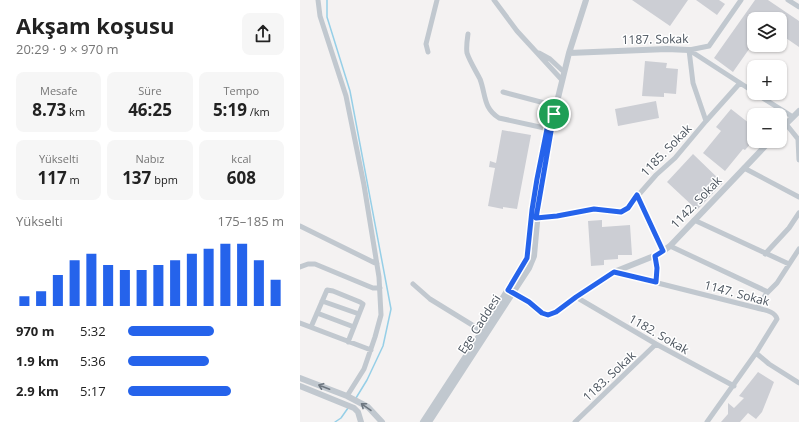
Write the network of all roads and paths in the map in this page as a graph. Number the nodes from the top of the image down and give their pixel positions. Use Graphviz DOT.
graph roads {
  1 [pos="318,0"];
  2 [pos="437,0"];
  3 [pos="494,0"];
  4 [pos="586,0"];
  5 [pos="741,0"];
  6 [pos="788,0"];
  7 [pos="799,7"];
  8 [pos="468,34"];
  9 [pos="689,50"];
  10 [pos="536,51"];
  11 [pos="428,52"];
  12 [pos="569,52"];
  13 [pos="564,72"];
  14 [pos="562,80"];
  15 [pos="740,83"];
  16 [pos="747,88"];
  17 [pos="503,92"];
  18 [pos="766,100"];
  19 [pos="556,106"];
  20 [pos="799,111"];
  21 [pos="793,117"];
  22 [pos="706,121"];
  23 [pos="787,123"];
  24 [pos="787,125"];
  25 [pos="550,129"];
  26 [pos="793,133"];
  27 [pos="799,136"];
  28 [pos="763,148"];
  29 [pos="799,160"];
  30 [pos="744,168"];
  31 [pos="637,195"];
  32 [pos="799,197"];
  33 [pos="799,213"];
  34 [pos="534,219"];
  35 [pos="694,220"];
  36 [pos="300,226"];
  37 [pos="670,246"];
  38 [pos="799,249"];
  39 [pos="663,251"];
  40 [pos="765,254"];
  41 [pos="655,256"];
  42 [pos="377,264"];
  43 [pos="789,264"];
  44 [pos="300,266"];
  45 [pos="614,272"];
  46 [pos="656,282"];
  47 [pos="413,284"];
  48 [pos="380,288"];
  49 [pos="510,291"];
  50 [pos="768,292"];
  51 [pos="576,297"];
  52 [pos="322,301"];
  53 [pos="757,308"];
  54 [pos="317,312"];
  55 [pos="359,314"];
  56 [pos="300,323"];
  57 [pos="311,327"];
  58 [pos="354,327"];
  59 [pos="482,331"];
  60 [pos="348,342"];
  61 [pos="656,344"];
  62 [pos="371,350"];
  63 [pos="756,353"];
  64 [pos="300,378"];
  65 [pos="799,383"];
  66 [pos="300,386"];
  67 [pos="734,386"];
  68 [pos="347,396"];
  69 [pos="362,422"];
  70 [pos="382,422"];
  71 [pos="424,422"];
  72 [pos="430,422"];
  73 [pos="575,422"];
  74 [pos="707,422"];
  1 -- 42 [label="street"];
  2 -- 11 [label="street"];
  3 -- 10 [label="street"];
  4 -- 12 [label="street"];
  5 -- 9 [label="street, 1187. Sokak"];
  6 -- 7 [label="street"];
  8 -- 25 [label="street"];
  9 -- 12 [label="street, 1187. Sokak"];
  9 -- 15 [label="street"];
  9 -- 22 [label="street, 1185. Sokak"];
  10 -- 13 [label="street"];
  10 -- 14 [label="street"];
  12 -- 13 [label="street"];
  13 -- 14 [label="street"];
  14 -- 19 [label="street"];
  15 -- 16 [label="street"];
  15 -- 22 [label="street, 1185. Sokak"];
  17 -- 19 [label="street"];
  18 -- 21 [label="street"];
  19 -- 25 [label="street"];
  20 -- 21 [label="street"];
  21 -- 23 [label="street"];
  22 -- 31 [label="street, 1185. Sokak"];
  24 -- 26 [label="street"];
  25 -- 34 [label="street"];
  26 -- 27 [label="street"];
  26 -- 29 [label="street"];
  28 -- 30 [label="street, 1142. Sokak"];
  30 -- 32 [label="street"];
  30 -- 35 [label="street, 1142. Sokak"];
  31 -- 34 [label="street, 1185. Sokak"];
  31 -- 39 [label="street"];
  33 -- 40 [label="street"];
  34 -- 49 [label="street"];
  35 -- 37 [label="street, 1142. Sokak"];
  35 -- 40 [label="street"];
  36 -- 42 [label="street"];
  37 -- 39 [label="street, 1142. Sokak"];
  37 -- 50 [label="street"];
  38 -- 43 [label="street"];
  39 -- 41 [label="street, 1142. Sokak"];
  40 -- 43 [label="street"];
  41 -- 45 [label="street, 1142. Sokak"];
  41 -- 46 [label="street"];
  42 -- 48 [label="street"];
  43 -- 50 [label="street"];
  44 -- 48 [label="street"];
  45 -- 46 [label="street, 1147. Sokak"];
  45 -- 51 [label="street, 1142. Sokak"];
  46 -- 53 [label="street, 1147. Sokak"];
  47 -- 59 [label="street"];
  48 -- 62 [label="street"];
  49 -- 51 [label="street, 1142. Sokak"];
  49 -- 59 [label="street"];
  49 -- 72 [label="street, Ege Caddesi"];
  50 -- 53 [label="street"];
  51 -- 61 [label="street, 1182. Sokak"];
  52 -- 54 [label="street"];
  52 -- 55 [label="street"];
  52 -- 55 [label="street"];
  53 -- 63 [label="street, 1147. Sokak"];
  54 -- 57 [label="street"];
  54 -- 58 [label="street"];
  55 -- 58 [label="street"];
  56 -- 57 [label="street"];
  57 -- 60 [label="street"];
  58 -- 60 [label="street"];
  59 -- 71 [label="street"];
  60 -- 62 [label="street"];
  61 -- 67 [label="street, 1182. Sokak"];
  61 -- 73 [label="street, 1183. Sokak"];
  62 -- 68 [label="street"];
  63 -- 65 [label="street"];
  63 -- 67 [label="street, 1147. Sokak"];
  68 -- 64 [label="street, one-way"];
  66 -- 69 [label="street"];
  67 -- 74 [label="street, 1147. Sokak"];
  70 -- 68 [label="street, one-way"];
}
